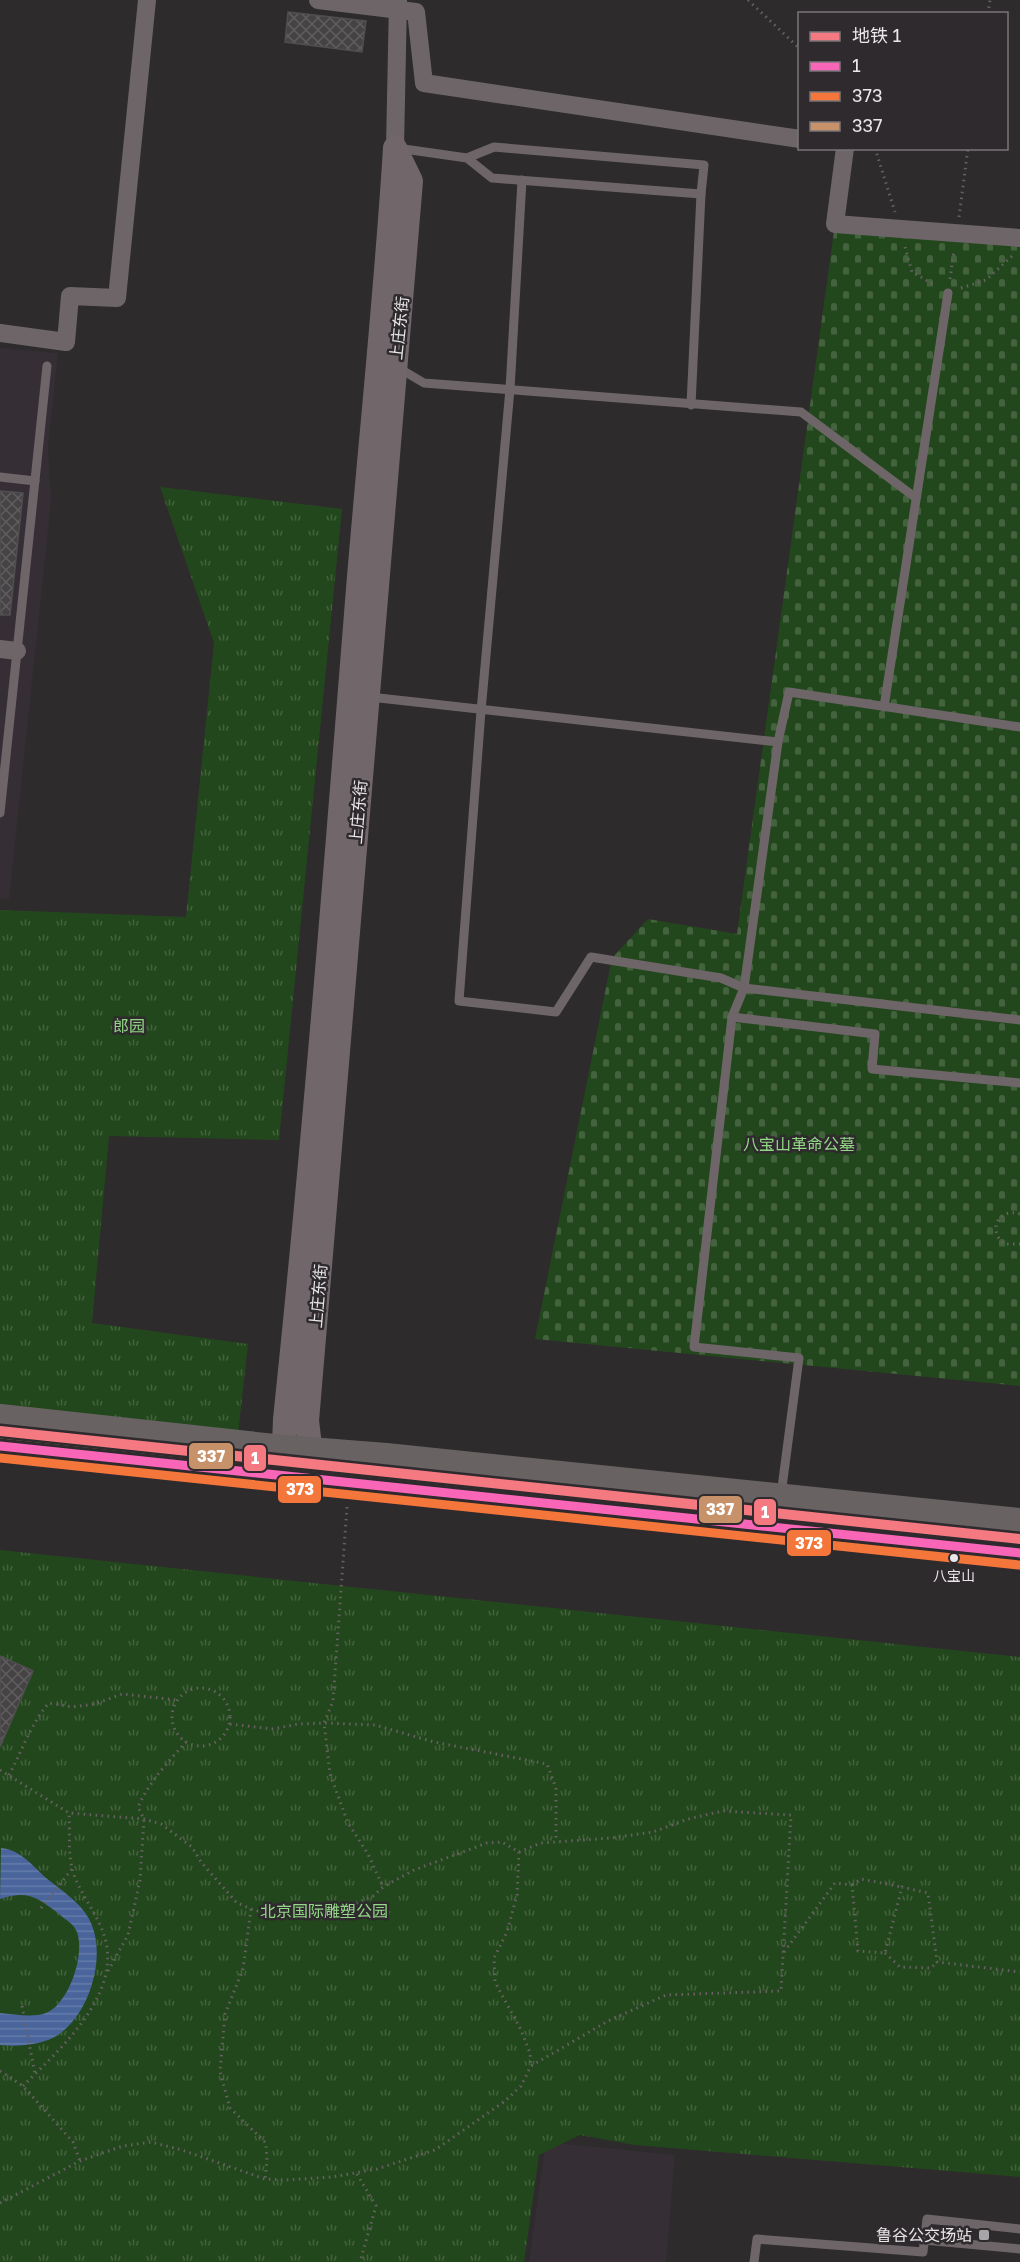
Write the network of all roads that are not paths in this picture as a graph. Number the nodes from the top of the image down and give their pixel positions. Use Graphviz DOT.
graph roads {
  1 [pos="147,0"];
  2 [pos="318,0"];
  3 [pos="398,0"];
  4 [pos="798,139"];
  5 [pos="395,148"];
  6 [pos="845,150"];
  7 [pos="467,158"];
  8 [pos="522,180"];
  9 [pos="701,194"];
  10 [pos="1020,238"];
  11 [pos="948,293"];
  12 [pos="0,333"];
  13 [pos="395,365"];
  14 [pos="47,366"];
  15 [pos="510,389"];
  16 [pos="691,405"];
  17 [pos="0,477"];
  18 [pos="35,481"];
  19 [pos="916,498"];
  20 [pos="9,650"];
  21 [pos="359,696"];
  22 [pos="884,707"];
  23 [pos="481,711"];
  24 [pos="1020,727"];
  25 [pos="778,742"];
  26 [pos="0,813"];
  27 [pos="744,988"];
  28 [pos="732,1017"];
  29 [pos="1020,1020"];
  30 [pos="1020,1083"];
  31 [pos="0,1420"];
  32 [pos="0,1446"];
  33 [pos="296,1465"];
  34 [pos="780,1500"];
  35 [pos="1020,1524"];
  36 [pos="1020,1553"];
  37 [pos="1020,2229"];
  38 [pos="924,2240"];
  39 [pos="1020,2249"];
  40 [pos="922,2257"];
  41 [pos="754,2262"];
  1 -- 12 [label="street"];
  2 -- 4 [label="street"];
  3 -- 5 [label="street, 上庄东街"];
  5 -- 7 [label="lane"];
  5 -- 13 [label="main road, 上庄东街"];
  5 -- 21 [label="main road, 上庄东街"];
  6 -- 10 [label="street"];
  7 -- 8 [label="lane"];
  7 -- 9 [label="lane"];
  8 -- 9 [label="lane"];
  8 -- 15 [label="lane"];
  9 -- 16 [label="lane"];
  11 -- 19 [label="lane"];
  13 -- 15 [label="lane"];
  13 -- 21 [label="main road, 上庄东街"];
  14 -- 18 [label="lane"];
  15 -- 16 [label="lane"];
  15 -- 23 [label="lane"];
  16 -- 19 [label="lane"];
  17 -- 18 [label="lane"];
  18 -- 20 [label="lane"];
  19 -- 22 [label="lane"];
  20 -- 26 [label="lane"];
  21 -- 23 [label="lane"];
  21 -- 33 [label="main road, 上庄东街"];
  22 -- 24 [label="lane"];
  22 -- 25 [label="lane"];
  23 -- 25 [label="lane"];
  23 -- 27 [label="lane"];
  25 -- 27 [label="lane"];
  27 -- 28 [label="lane"];
  27 -- 29 [label="lane"];
  28 -- 30 [label="lane"];
  28 -- 34 [label="lane"];
  31 -- 33 [label="highway"];
  32 -- 33 [label="highway"];
  33 -- 34 [label="highway"];
  33 -- 36 [label="highway"];
  34 -- 35 [label="highway"];
  37 -- 38 [label="lane"];
  38 -- 39 [label="lane"];
  38 -- 40 [label="lane"];
  40 -- 41 [label="lane"];
}
